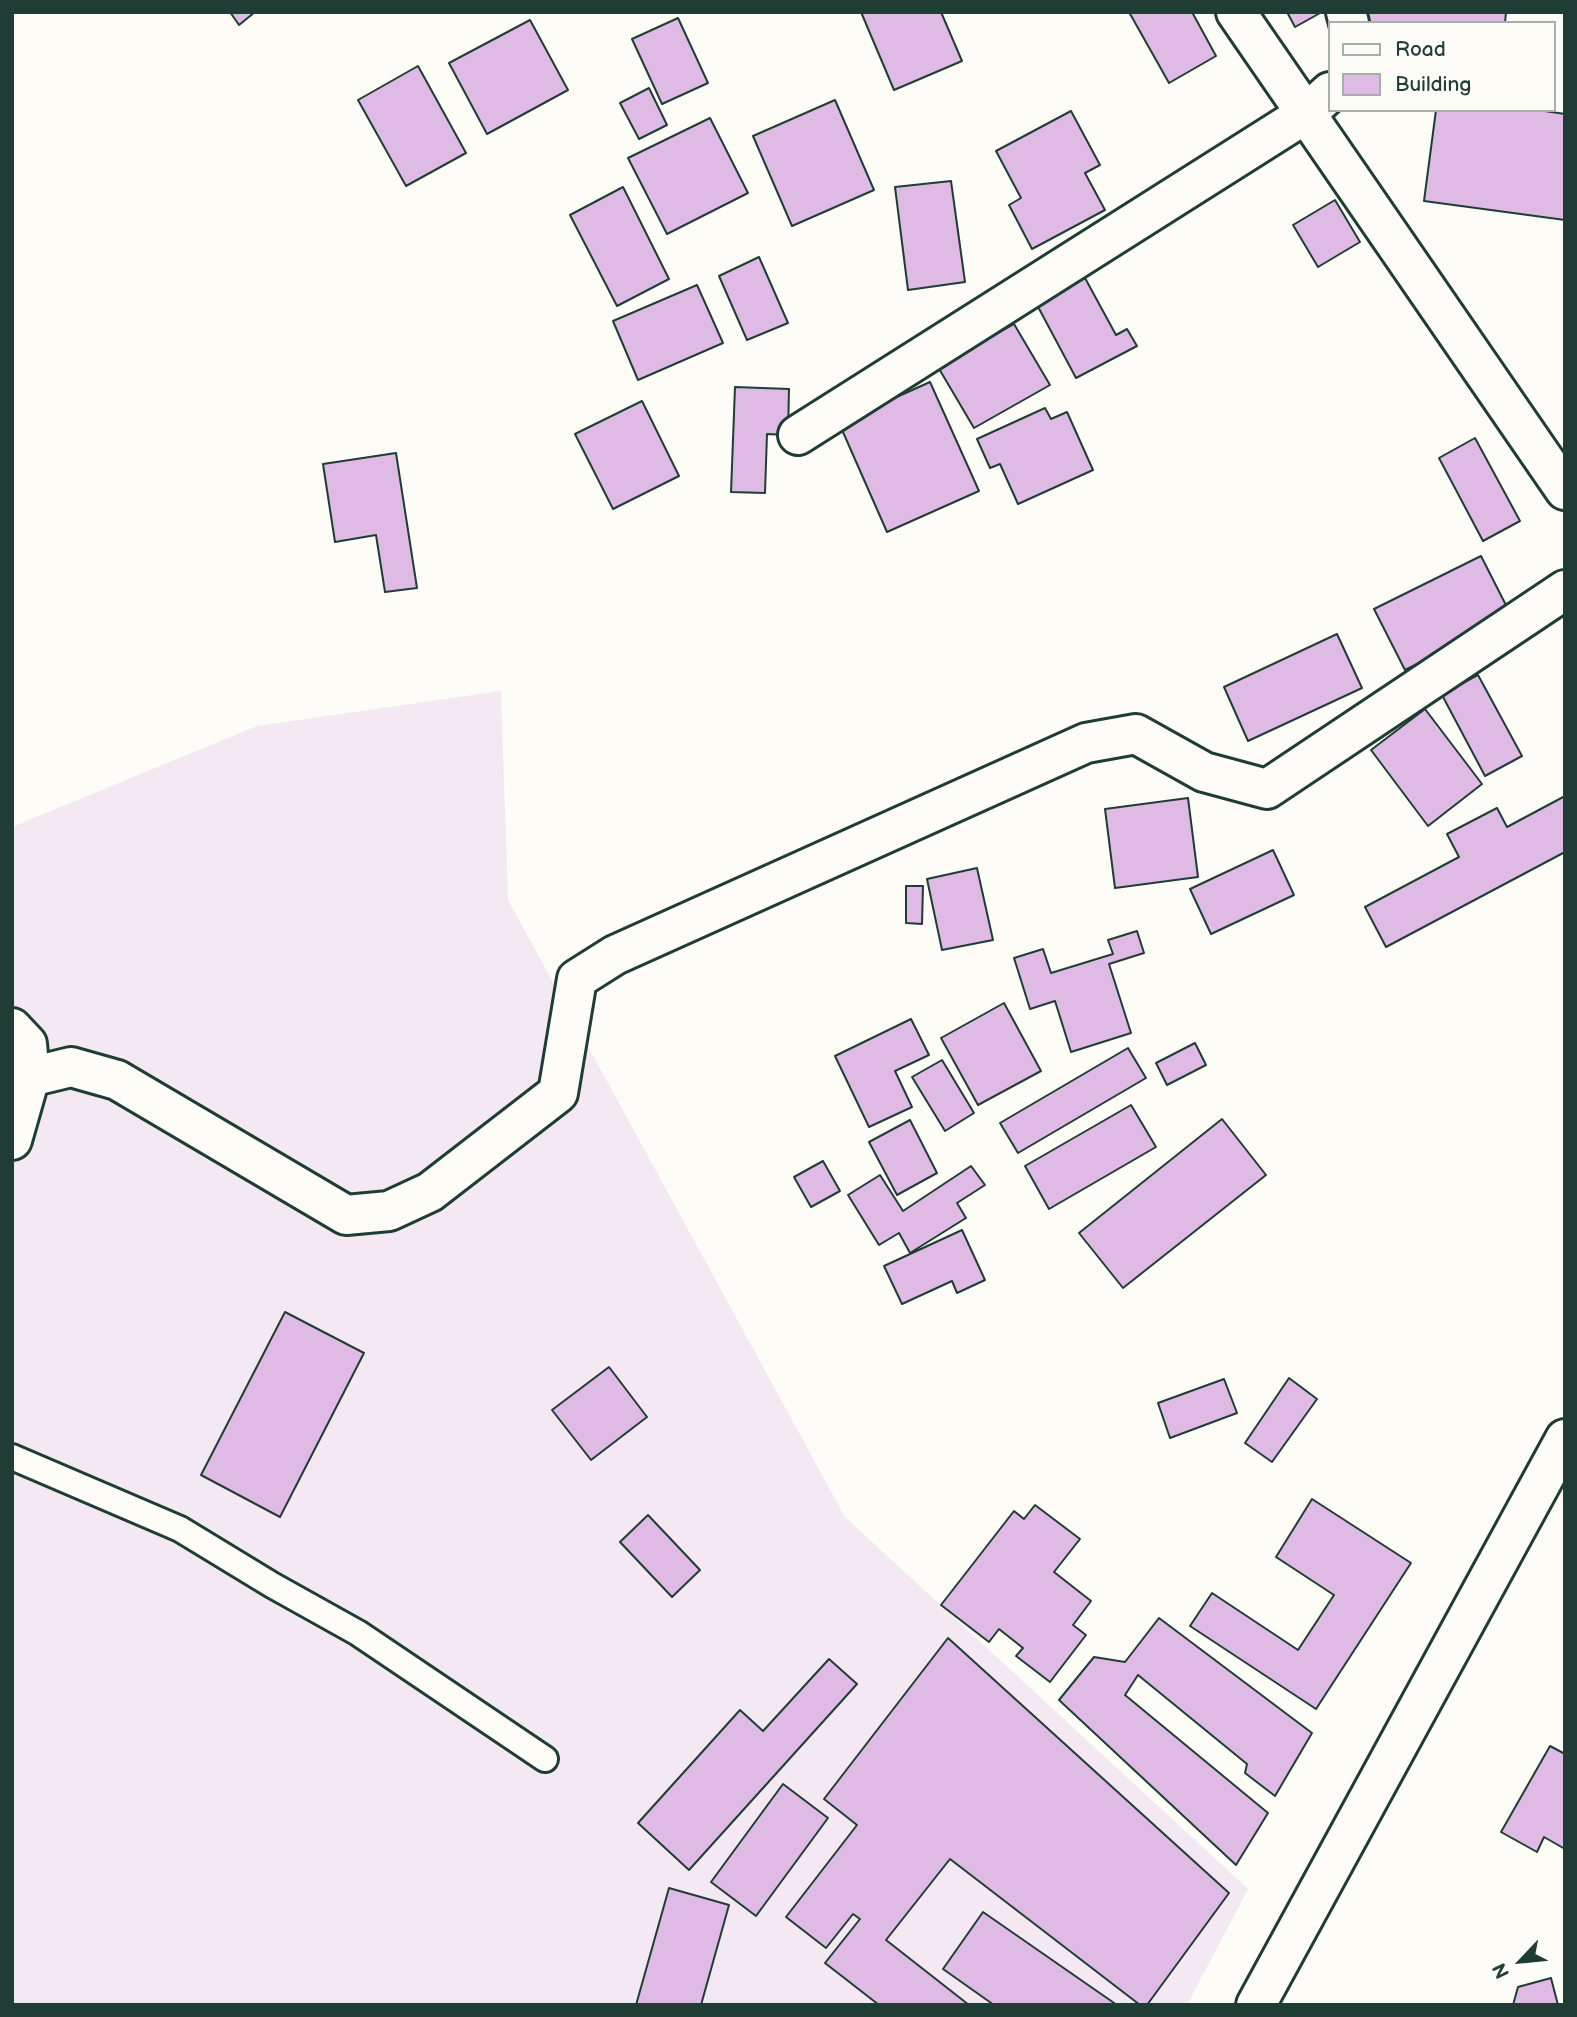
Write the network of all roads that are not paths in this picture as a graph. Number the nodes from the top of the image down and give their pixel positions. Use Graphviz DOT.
graph roads {
  1 [pos="1236,12"];
  2 [pos="1318,103"];
  3 [pos="798,435"];
  4 [pos="1565,490"];
  5 [pos="1565,590"];
  6 [pos="12,1028"];
  7 [pos="30,1077"];
  8 [pos="12,1140"];
  9 [pos="1565,1439"];
  10 [pos="12,1457"];
  11 [pos="545,1759"];
  12 [pos="1256,2005"];
  1 -- 2 [label="street"];
  2 -- 3 [label="street"];
  2 -- 4 [label="street"];
  5 -- 7 [label="street"];
  6 -- 7 [label="street"];
  7 -- 8 [label="street"];
  9 -- 12 [label="street"];
  10 -- 11 [label="lane"];
}
